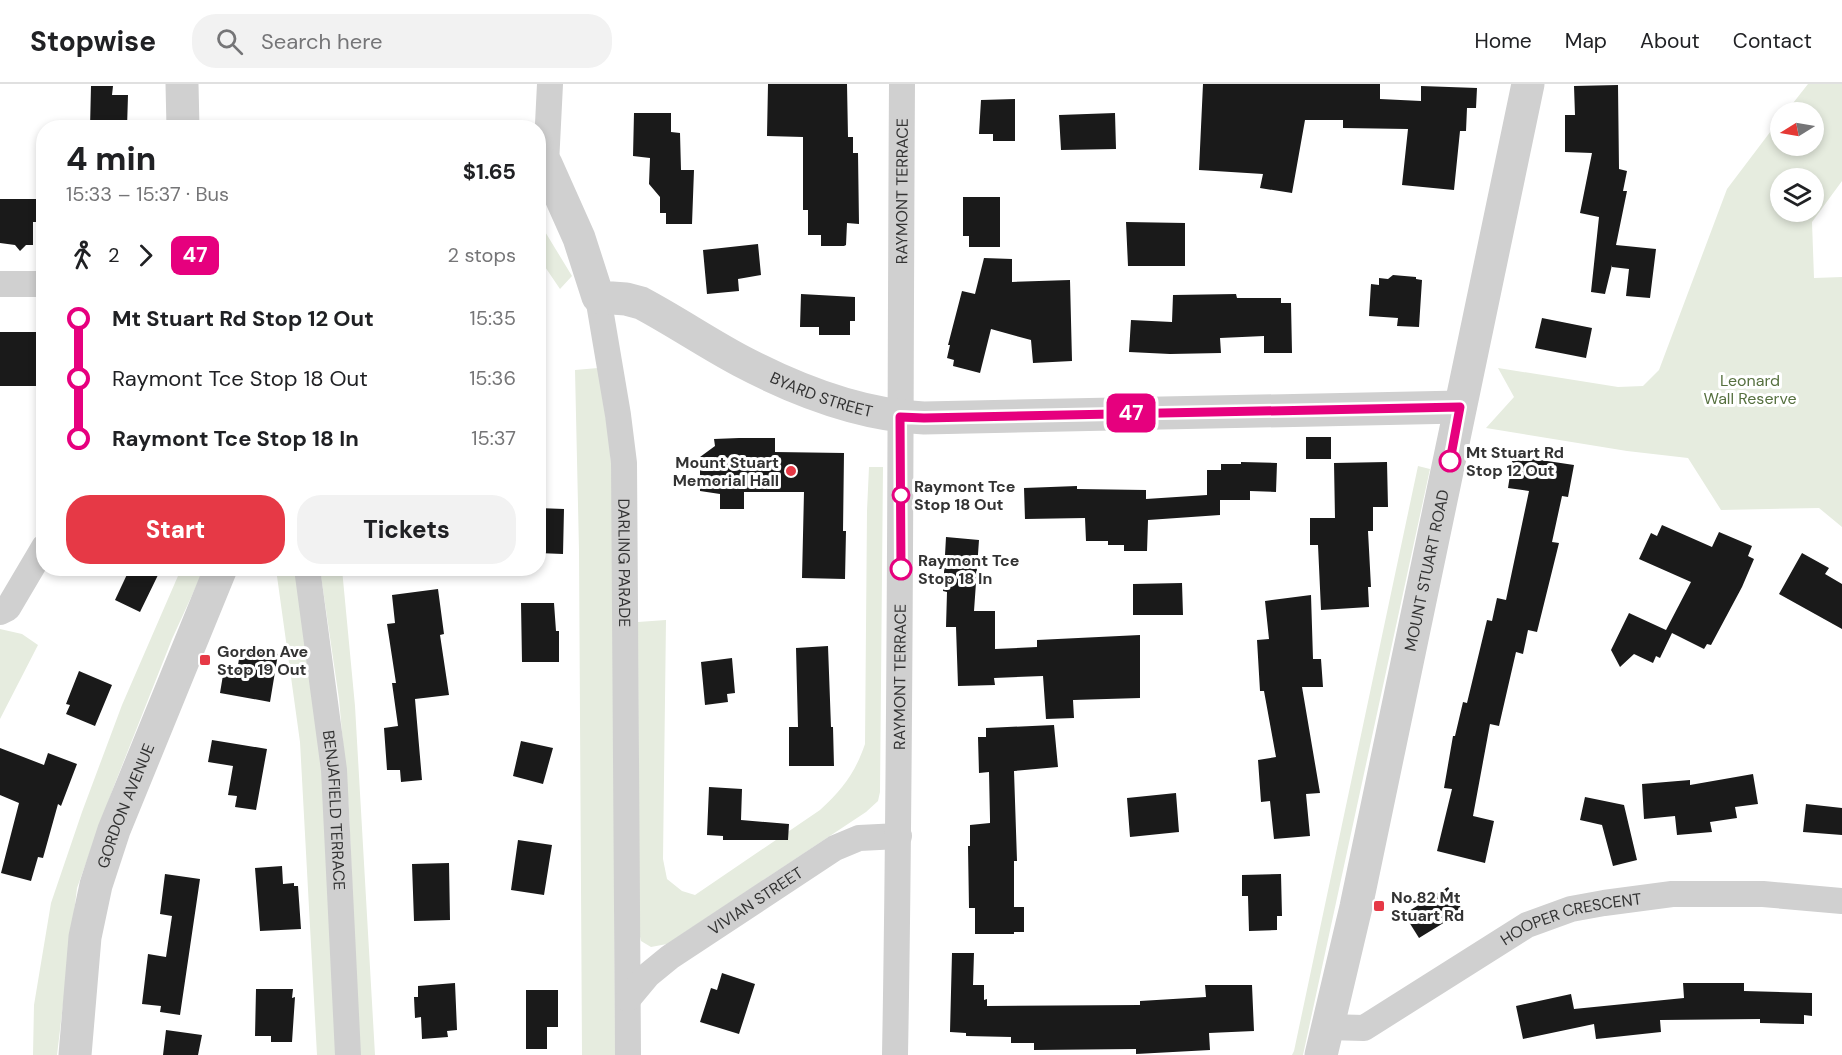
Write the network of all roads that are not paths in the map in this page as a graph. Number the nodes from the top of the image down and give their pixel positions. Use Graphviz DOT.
graph roads {
  1 [pos="182,84"];
  2 [pos="550,84"];
  3 [pos="902,84"];
  4 [pos="1528,84"];
  5 [pos="183,120"];
  6 [pos="546,124"];
  7 [pos="546,173"];
  8 [pos="0,284"];
  9 [pos="36,284"];
  10 [pos="598,297"];
  11 [pos="1460,407"];
  12 [pos="900,417"];
  13 [pos="36,561"];
  14 [pos="218,576"];
  15 [pos="308,576"];
  16 [pos="0,612"];
  17 [pos="899,836"];
  18 [pos="1842,901"];
  19 [pos="628,999"];
  20 [pos="1324,1041"];
  21 [pos="75,1055"];
  22 [pos="348,1055"];
  23 [pos="628,1055"];
  24 [pos="895,1055"];
  1 -- 5 [label="street"];
  2 -- 6 [label="street, DARLING PARADE"];
  3 -- 12 [label="street, RAYMONT TERRACE"];
  4 -- 11 [label="street, MOUNT STUART ROAD"];
  7 -- 10 [label="street, DARLING PARADE"];
  8 -- 9 [label="street"];
  10 -- 12 [label="street, BYARD STREET"];
  10 -- 19 [label="street, DARLING PARADE"];
  11 -- 12 [label="street, BYARD STREET"];
  11 -- 20 [label="street, MOUNT STUART ROAD"];
  12 -- 17 [label="street, RAYMONT TERRACE"];
  13 -- 16 [label="street"];
  14 -- 21 [label="street, GORDON AVENUE"];
  15 -- 22 [label="street, BENJAFIELD TERRACE"];
  17 -- 19 [label="street, VIVIAN STREET"];
  17 -- 24 [label="street, RAYMONT TERRACE"];
  18 -- 20 [label="street, HOOPER CRESCENT"];
  19 -- 23 [label="street, DARLING PARADE"];
}
